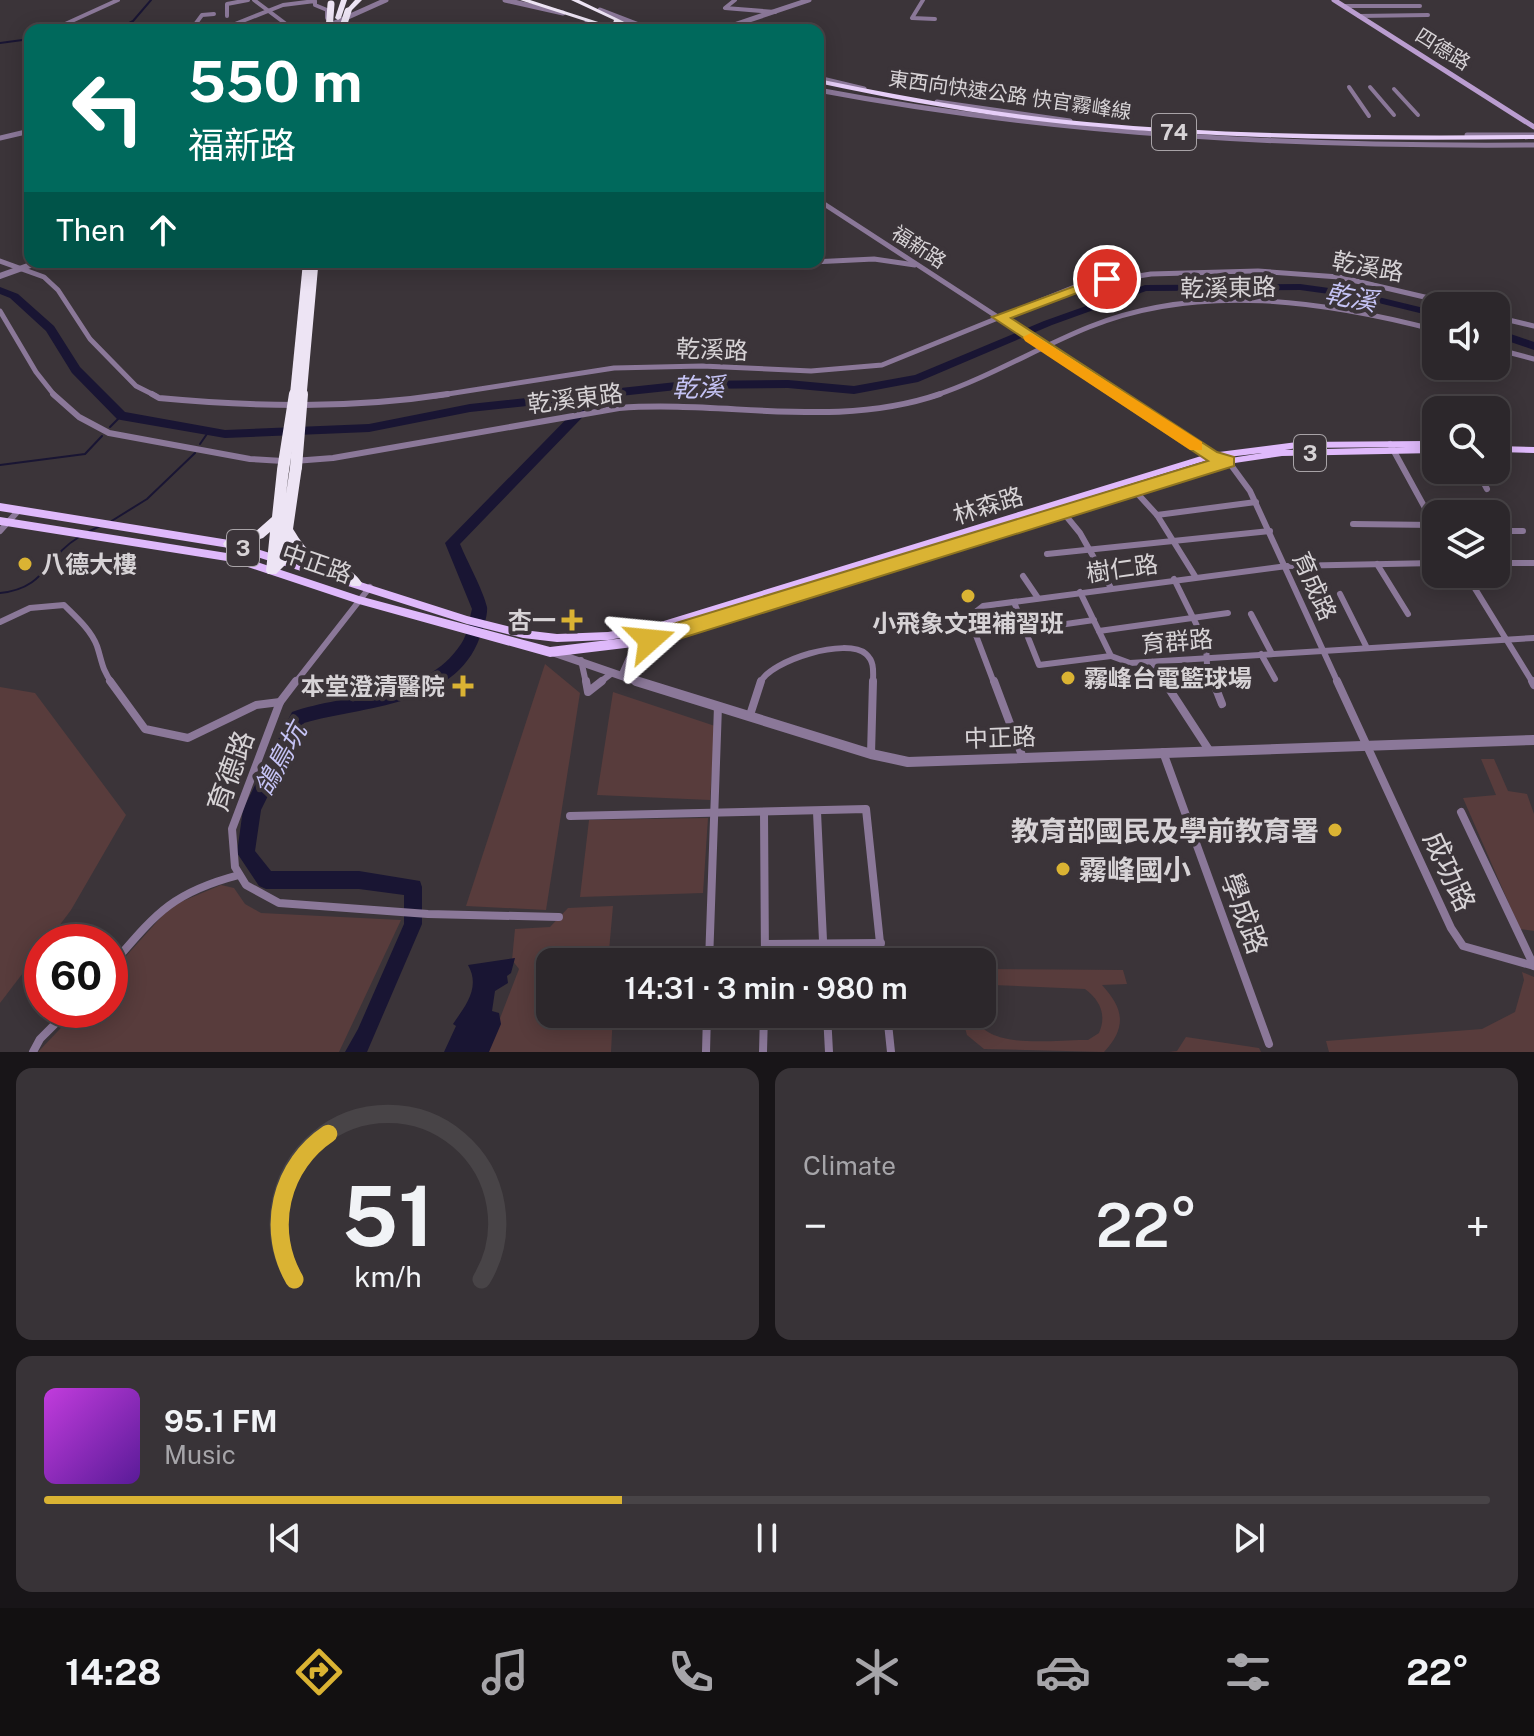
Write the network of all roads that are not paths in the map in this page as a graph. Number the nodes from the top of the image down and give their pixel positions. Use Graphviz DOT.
graph roads {
  1 [pos="118,0"];
  2 [pos="232,0"];
  3 [pos="251,0"];
  4 [pos="316,0"];
  5 [pos="359,0"];
  6 [pos="386,0"];
  7 [pos="505,0"];
  8 [pos="523,0"];
  9 [pos="540,0"];
  10 [pos="555,0"];
  11 [pos="576,0"];
  12 [pos="735,0"];
  13 [pos="809,0"];
  14 [pos="923,0"];
  15 [pos="1334,0"];
  16 [pos="240,1"];
  17 [pos="331,1"];
  18 [pos="344,1"];
  19 [pos="1344,6"];
  20 [pos="1420,6"];
  21 [pos="268,12"];
  22 [pos="775,12"];
  23 [pos="214,14"];
  24 [pos="1428,15"];
  25 [pos="227,16"];
  26 [pos="1359,16"];
  27 [pos="935,19"];
  28 [pos="71,24"];
  29 [pos="195,24"];
  30 [pos="236,24"];
  31 [pos="285,24"];
  32 [pos="328,24"];
  33 [pos="328,24"];
  34 [pos="336,24"];
  35 [pos="340,24"];
  36 [pos="342,24"];
  37 [pos="593,24"];
  38 [pos="602,24"];
  39 [pos="606,24"];
  40 [pos="621,24"];
  41 [pos="631,24"];
  42 [pos="637,24"];
  43 [pos="738,24"];
  44 [pos="824,84"];
  45 [pos="1349,87"];
  46 [pos="1370,87"];
  47 [pos="1394,89"];
  48 [pos="1394,115"];
  49 [pos="1418,115"];
  50 [pos="1369,116"];
  51 [pos="1534,127"];
  52 [pos="24,132"];
  53 [pos="0,138"];
  54 [pos="1534,140"];
  55 [pos="824,204"];
  56 [pos="0,261"];
  57 [pos="824,261"];
  58 [pos="917,265"];
  59 [pos="310,268"];
  60 [pos="22,269"];
  61 [pos="0,276"];
  62 [pos="1422,296"];
  63 [pos="0,311"];
  64 [pos="1002,318"];
  65 [pos="1510,320"];
  66 [pos="1422,326"];
  67 [pos="1534,326"];
  68 [pos="1043,346"];
  69 [pos="1510,353"];
  70 [pos="1534,359"];
  71 [pos="1422,447"];
  72 [pos="1510,447"];
  73 [pos="1534,447"];
  74 [pos="1392,448"];
  75 [pos="1211,456"];
  76 [pos="1228,461"];
  77 [pos="290,469"];
  78 [pos="1484,484"];
  79 [pos="1487,489"];
  80 [pos="1136,492"];
  81 [pos="1256,502"];
  82 [pos="1422,502"];
  83 [pos="0,507"];
  84 [pos="19,510"];
  85 [pos="1060,510"];
  86 [pos="1157,515"];
  87 [pos="279,518"];
  88 [pos="4,521"];
  89 [pos="1353,524"];
  90 [pos="1422,526"];
  91 [pos="0,531"];
  92 [pos="1270,531"];
  93 [pos="1510,531"];
  94 [pos="1523,531"];
  95 [pos="288,532"];
  96 [pos="1172,540"];
  97 [pos="229,544"];
  98 [pos="1089,548"];
  99 [pos="1047,554"];
  100 [pos="1422,563"];
  101 [pos="275,564"];
  102 [pos="1377,564"];
  103 [pos="1510,564"];
  104 [pos="1533,565"];
  105 [pos="1287,566"];
  106 [pos="1023,576"];
  107 [pos="1195,576"];
  108 [pos="1174,579"];
  109 [pos="356,583"];
  110 [pos="370,587"];
  111 [pos="1111,588"];
  112 [pos="1475,588"];
  113 [pos="1080,592"];
  114 [pos="1340,594"];
  115 [pos="1038,598"];
  116 [pos="359,600"];
  117 [pos="1014,602"];
  118 [pos="1228,613"];
  119 [pos="1251,614"];
  120 [pos="1408,614"];
  121 [pos="1094,620"];
  122 [pos="1194,621"];
  123 [pos="0,622"];
  124 [pos="465,624"];
  125 [pos="1024,630"];
  126 [pos="488,631"];
  127 [pos="1099,631"];
  128 [pos="557,638"];
  129 [pos="1534,638"];
  130 [pos="650,640"];
  131 [pos="1508,640"];
  132 [pos="1366,646"];
  133 [pos="1324,649"];
  134 [pos="550,652"];
  135 [pos="1261,654"];
  136 [pos="1272,654"];
  137 [pos="1111,656"];
  138 [pos="1208,656"];
  139 [pos="581,660"];
  140 [pos="1152,662"];
  141 [pos="617,675"];
  142 [pos="1275,679"];
  143 [pos="1534,685"];
  144 [pos="280,702"];
  145 [pos="1222,704"];
  146 [pos="718,706"];
  147 [pos="750,715"];
  148 [pos="1534,740"];
  149 [pos="1368,746"];
  150 [pos="1209,750"];
  151 [pos="1163,752"];
  152 [pos="871,754"];
  153 [pos="1023,758"];
  154 [pos="714,812"];
  155 [pos="764,812"];
  156 [pos="817,812"];
  157 [pos="1461,812"];
  158 [pos="570,816"];
  159 [pos="239,875"];
  160 [pos="559,917"];
  161 [pos="823,942"];
  162 [pos="881,943"];
  163 [pos="766,944"];
  164 [pos="128,945"];
  165 [pos="709,948"];
  166 [pos="766,948"];
  167 [pos="823,948"];
  168 [pos="881,948"];
  169 [pos="1534,966"];
  170 [pos="51,1028"];
  171 [pos="707,1028"];
  172 [pos="764,1028"];
  173 [pos="828,1028"];
  174 [pos="888,1028"];
  175 [pos="1269,1044"];
  176 [pos="33,1052"];
  177 [pos="706,1052"];
  178 [pos="763,1052"];
  179 [pos="829,1052"];
  180 [pos="891,1052"];
  1 -- 28 [label="street"];
  2 -- 16 [label="street"];
  3 -- 16 [label="street"];
  3 -- 21 [label="street"];
  4 -- 21 [label="street"];
  4 -- 32 [label="street"];
  5 -- 36 [label="highway, bridge"];
  6 -- 34 [label="street"];
  7 -- 37 [label="street"];
  8 -- 38 [label="highway"];
  9 -- 39 [label="highway"];
  10 -- 40 [label="highway"];
  11 -- 41 [label="highway"];
  11 -- 42 [label="street"];
  12 -- 22 [label="street"];
  13 -- 22 [label="street"];
  14 -- 27 [label="street"];
  15 -- 19 [label="main road, 四德路"];
  16 -- 25 [label="street"];
  17 -- 33 [label="highway, bridge"];
  18 -- 35 [label="highway"];
  19 -- 20 [label="street"];
  19 -- 26 [label="main road, 四德路"];
  21 -- 30 [label="street"];
  21 -- 31 [label="street"];
  22 -- 43 [label="street"];
  23 -- 29 [label="street"];
  24 -- 26 [label="street"];
  26 -- 51 [label="main road, 四德路"];
  44 -- 54 [label="highway, 東西向快速公路 快官霧峰線 / 74"];
  45 -- 50 [label="street"];
  46 -- 48 [label="street"];
  47 -- 49 [label="street"];
  52 -- 53 [label="street"];
  55 -- 58 [label="street, 福新路"];
  56 -- 60 [label="street, 乾溪路"];
  57 -- 58 [label="street"];
  58 -- 64 [label="street, 福新路"];
  59 -- 77 [label="highway, bridge"];
  60 -- 61 [label="street"];
  60 -- 64 [label="street, 乾溪路"];
  62 -- 64 [label="street, 乾溪路"];
  63 -- 68 [label="street, 乾溪東路"];
  64 -- 68 [label="street, 福新路"];
  65 -- 67 [label="street"];
  66 -- 68 [label="street, 乾溪東路"];
  68 -- 75 [label="street"];
  69 -- 70 [label="street"];
  71 -- 74 [label="main road, 林森路 / 3"];
  72 -- 73 [label="main road"];
  74 -- 75 [label="main road, 林森路 / 3"];
  74 -- 76 [label="main road, 林森路 / 3"];
  74 -- 82 [label="street"];
  75 -- 76 [label="street"];
  75 -- 85 [label="main road, 林森路 / 3"];
  76 -- 80 [label="main road, 林森路 / 3"];
  76 -- 81 [label="street, 育成路"];
  77 -- 87 [label="highway"];
  77 -- 95 [label="highway"];
  78 -- 79 [label="street"];
  80 -- 85 [label="main road, 林森路 / 3"];
  80 -- 86 [label="street"];
  81 -- 86 [label="street"];
  81 -- 92 [label="street, 育成路"];
  83 -- 84 [label="main road, 3"];
  84 -- 88 [label="street"];
  84 -- 97 [label="main road, 中正路 / 3"];
  85 -- 98 [label="street"];
  85 -- 128 [label="main road, 林森路 / 3"];
  85 -- 130 [label="main road, 林森路 / 3"];
  86 -- 96 [label="street"];
  87 -- 97 [label="highway"];
  87 -- 101 [label="highway"];
  88 -- 91 [label="street"];
  88 -- 101 [label="main road, 中正路 / 3"];
  89 -- 90 [label="street"];
  92 -- 96 [label="street"];
  92 -- 105 [label="street, 育成路"];
  93 -- 94 [label="street"];
  95 -- 101 [label="highway"];
  95 -- 109 [label="highway"];
  96 -- 98 [label="street"];
  96 -- 107 [label="street"];
  97 -- 101 [label="main road, 中正路 / 3"];
  98 -- 99 [label="street"];
  98 -- 111 [label="street"];
  100 -- 102 [label="street, 樹仁路"];
  101 -- 109 [label="main road, 中正路 / 3"];
  101 -- 116 [label="main road, 中正路 / 3"];
  102 -- 105 [label="street, 樹仁路"];
  102 -- 120 [label="street"];
  103 -- 104 [label="street"];
  105 -- 107 [label="street, 樹仁路"];
  105 -- 133 [label="street, 育成路"];
  106 -- 115 [label="street"];
  107 -- 108 [label="street, 樹仁路"];
  108 -- 111 [label="street, 樹仁路"];
  108 -- 122 [label="street"];
  109 -- 110 [label="main road, 中正路 / 3"];
  110 -- 116 [label="street, 育德路"];
  110 -- 124 [label="main road, 中正路 / 3"];
  111 -- 113 [label="street, 樹仁路"];
  112 -- 131 [label="street"];
  113 -- 115 [label="street, 樹仁路"];
  113 -- 121 [label="street, 育群路"];
  114 -- 132 [label="street"];
  115 -- 117 [label="street, 樹仁路"];
  116 -- 124 [label="main road, 中正路 / 3"];
  116 -- 144 [label="street, 育德路"];
  117 -- 125 [label="street"];
  117 -- 153 [label="street, 樹仁路"];
  118 -- 122 [label="street"];
  119 -- 136 [label="street"];
  121 -- 125 [label="street"];
  121 -- 127 [label="street, 育群路"];
  122 -- 127 [label="street"];
  122 -- 138 [label="street"];
  123 -- 144 [label="street"];
  124 -- 126 [label="main road, 3"];
  125 -- 137 [label="street"];
  126 -- 128 [label="main road, 3"];
  126 -- 134 [label="main road, 中正路 / 3"];
  127 -- 137 [label="street, 育群路"];
  128 -- 134 [label="street"];
  129 -- 131 [label="street, 育群路"];
  130 -- 134 [label="main road, 林森路 / 3"];
  130 -- 141 [label="street"];
  131 -- 132 [label="street, 育群路"];
  131 -- 143 [label="street"];
  132 -- 133 [label="street, 育群路"];
  133 -- 136 [label="street, 育群路"];
  133 -- 149 [label="street, 育成路"];
  134 -- 139 [label="street, 中正路"];
  135 -- 136 [label="street, 育群路"];
  135 -- 138 [label="street, 育群路"];
  135 -- 142 [label="street"];
  137 -- 140 [label="street, 育群路"];
  138 -- 140 [label="street, 育群路"];
  138 -- 145 [label="street"];
  139 -- 141 [label="street, 中正路"];
  139 -- 141 [label="street"];
  140 -- 150 [label="street"];
  141 -- 146 [label="street, 中正路"];
  144 -- 159 [label="street, 育德路"];
  146 -- 147 [label="street, 中正路"];
  146 -- 154 [label="street"];
  147 -- 152 [label="street, 中正路"];
  147 -- 152 [label="street"];
  148 -- 149 [label="street, 中正路"];
  149 -- 150 [label="street, 中正路"];
  149 -- 169 [label="street, 成功路"];
  150 -- 151 [label="street, 中正路"];
  151 -- 153 [label="street, 中正路"];
  151 -- 175 [label="street, 學成路"];
  152 -- 153 [label="street, 中正路"];
  154 -- 155 [label="street"];
  154 -- 158 [label="street"];
  154 -- 165 [label="street"];
  155 -- 156 [label="street"];
  155 -- 163 [label="street"];
  156 -- 161 [label="street"];
  156 -- 162 [label="street"];
  157 -- 169 [label="street"];
  159 -- 160 [label="street"];
  159 -- 164 [label="street"];
  161 -- 162 [label="street"];
  161 -- 163 [label="street"];
  161 -- 167 [label="street"];
  162 -- 168 [label="street"];
  163 -- 166 [label="street"];
  170 -- 176 [label="street"];
  171 -- 177 [label="street"];
  172 -- 178 [label="street"];
  173 -- 179 [label="street"];
  174 -- 180 [label="street"];
}
